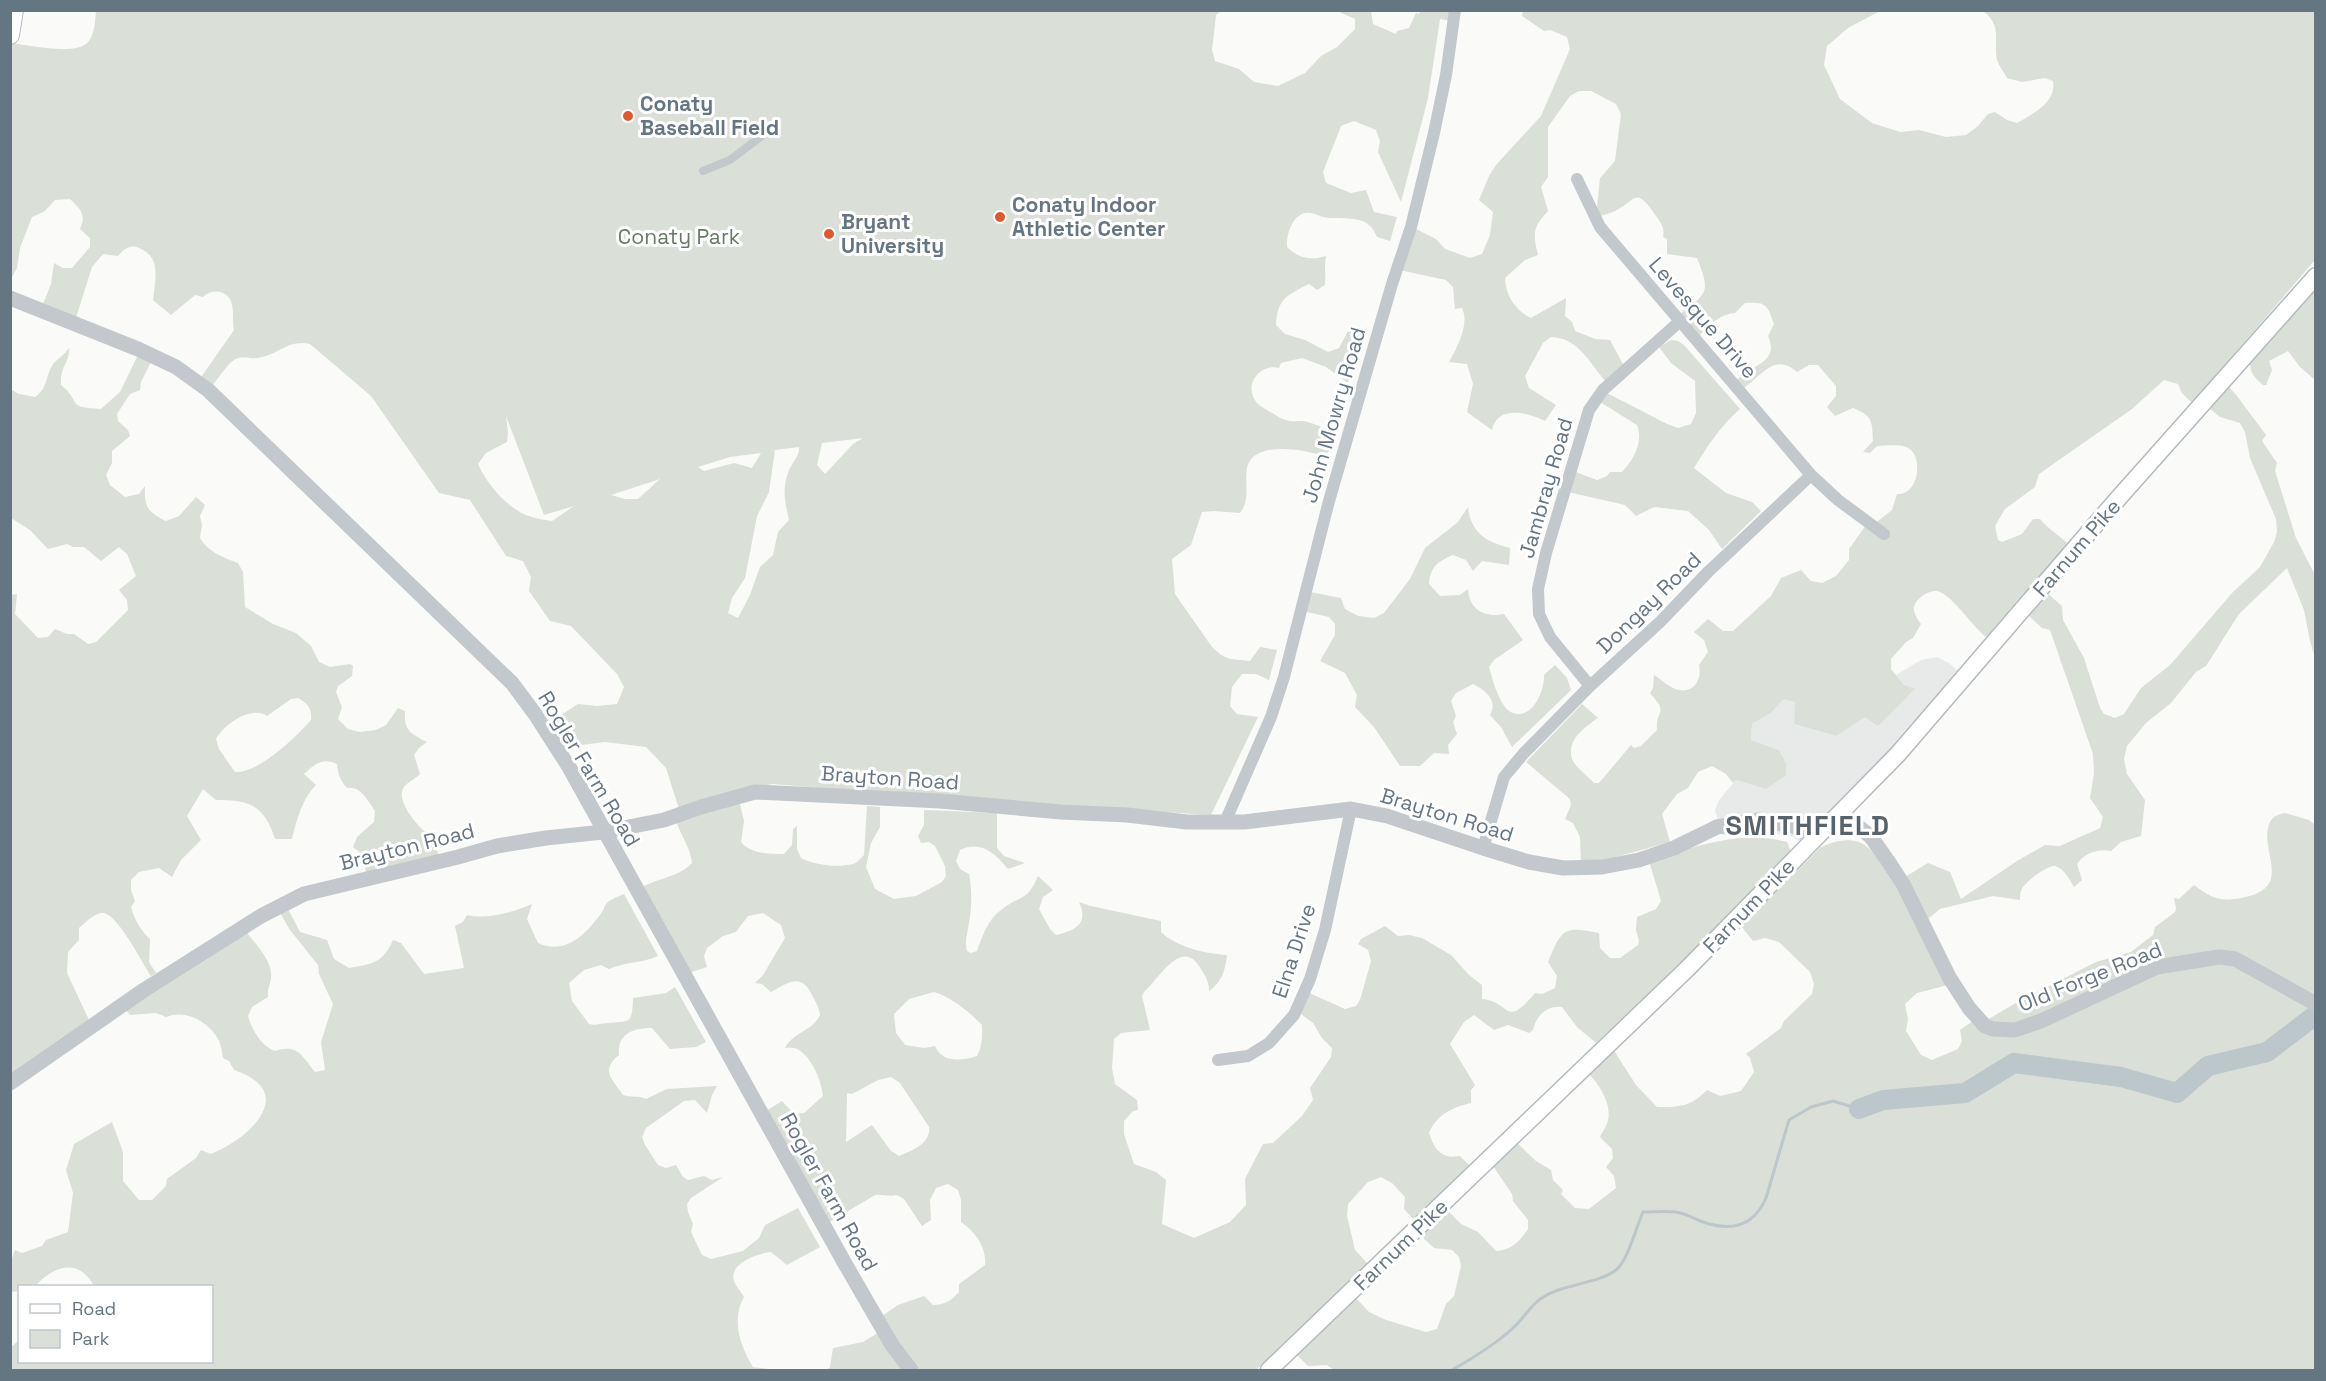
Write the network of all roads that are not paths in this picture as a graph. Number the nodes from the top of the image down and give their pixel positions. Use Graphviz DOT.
graph roads {
  1 [pos="14,10"];
  2 [pos="1455,10"];
  3 [pos="10,35"];
  4 [pos="771,129"];
  5 [pos="703,171"];
  6 [pos="1577,179"];
  7 [pos="2316,276"];
  8 [pos="10,298"];
  9 [pos="1679,322"];
  10 [pos="1811,475"];
  11 [pos="1884,534"];
  12 [pos="1590,686"];
  13 [pos="1351,809"];
  14 [pos="1841,812"];
  15 [pos="1225,822"];
  16 [pos="603,832"];
  17 [pos="1814,838"];
  18 [pos="1482,848"];
  19 [pos="2316,1004"];
  20 [pos="1218,1059"];
  21 [pos="10,1083"];
  22 [pos="911,1371"];
  23 [pos="1269,1371"];
  1 -- 3 [label="main road"];
  2 -- 15 [label="street, John Mowry Road"];
  4 -- 5 [label="street"];
  6 -- 9 [label="street, Levesque Drive"];
  7 -- 14 [label="main road, Farnum Pike"];
  8 -- 16 [label="street, Rogler Farm Road"];
  9 -- 10 [label="street, Levesque Drive"];
  9 -- 12 [label="street, Jambray Road"];
  10 -- 11 [label="street"];
  10 -- 12 [label="street, Dongay Road"];
  12 -- 18 [label="street, Dongay Road"];
  13 -- 15 [label="street, Brayton Road"];
  13 -- 18 [label="street, Brayton Road"];
  13 -- 20 [label="street, Elna Drive"];
  14 -- 17 [label="main road, Farnum Pike"];
  14 -- 19 [label="street, Old Forge Road"];
  15 -- 16 [label="street, Brayton Road"];
  16 -- 21 [label="street, Brayton Road"];
  16 -- 22 [label="street, Rogler Farm Road"];
  17 -- 18 [label="street, Brayton Road"];
  17 -- 23 [label="main road, Farnum Pike"];
}
